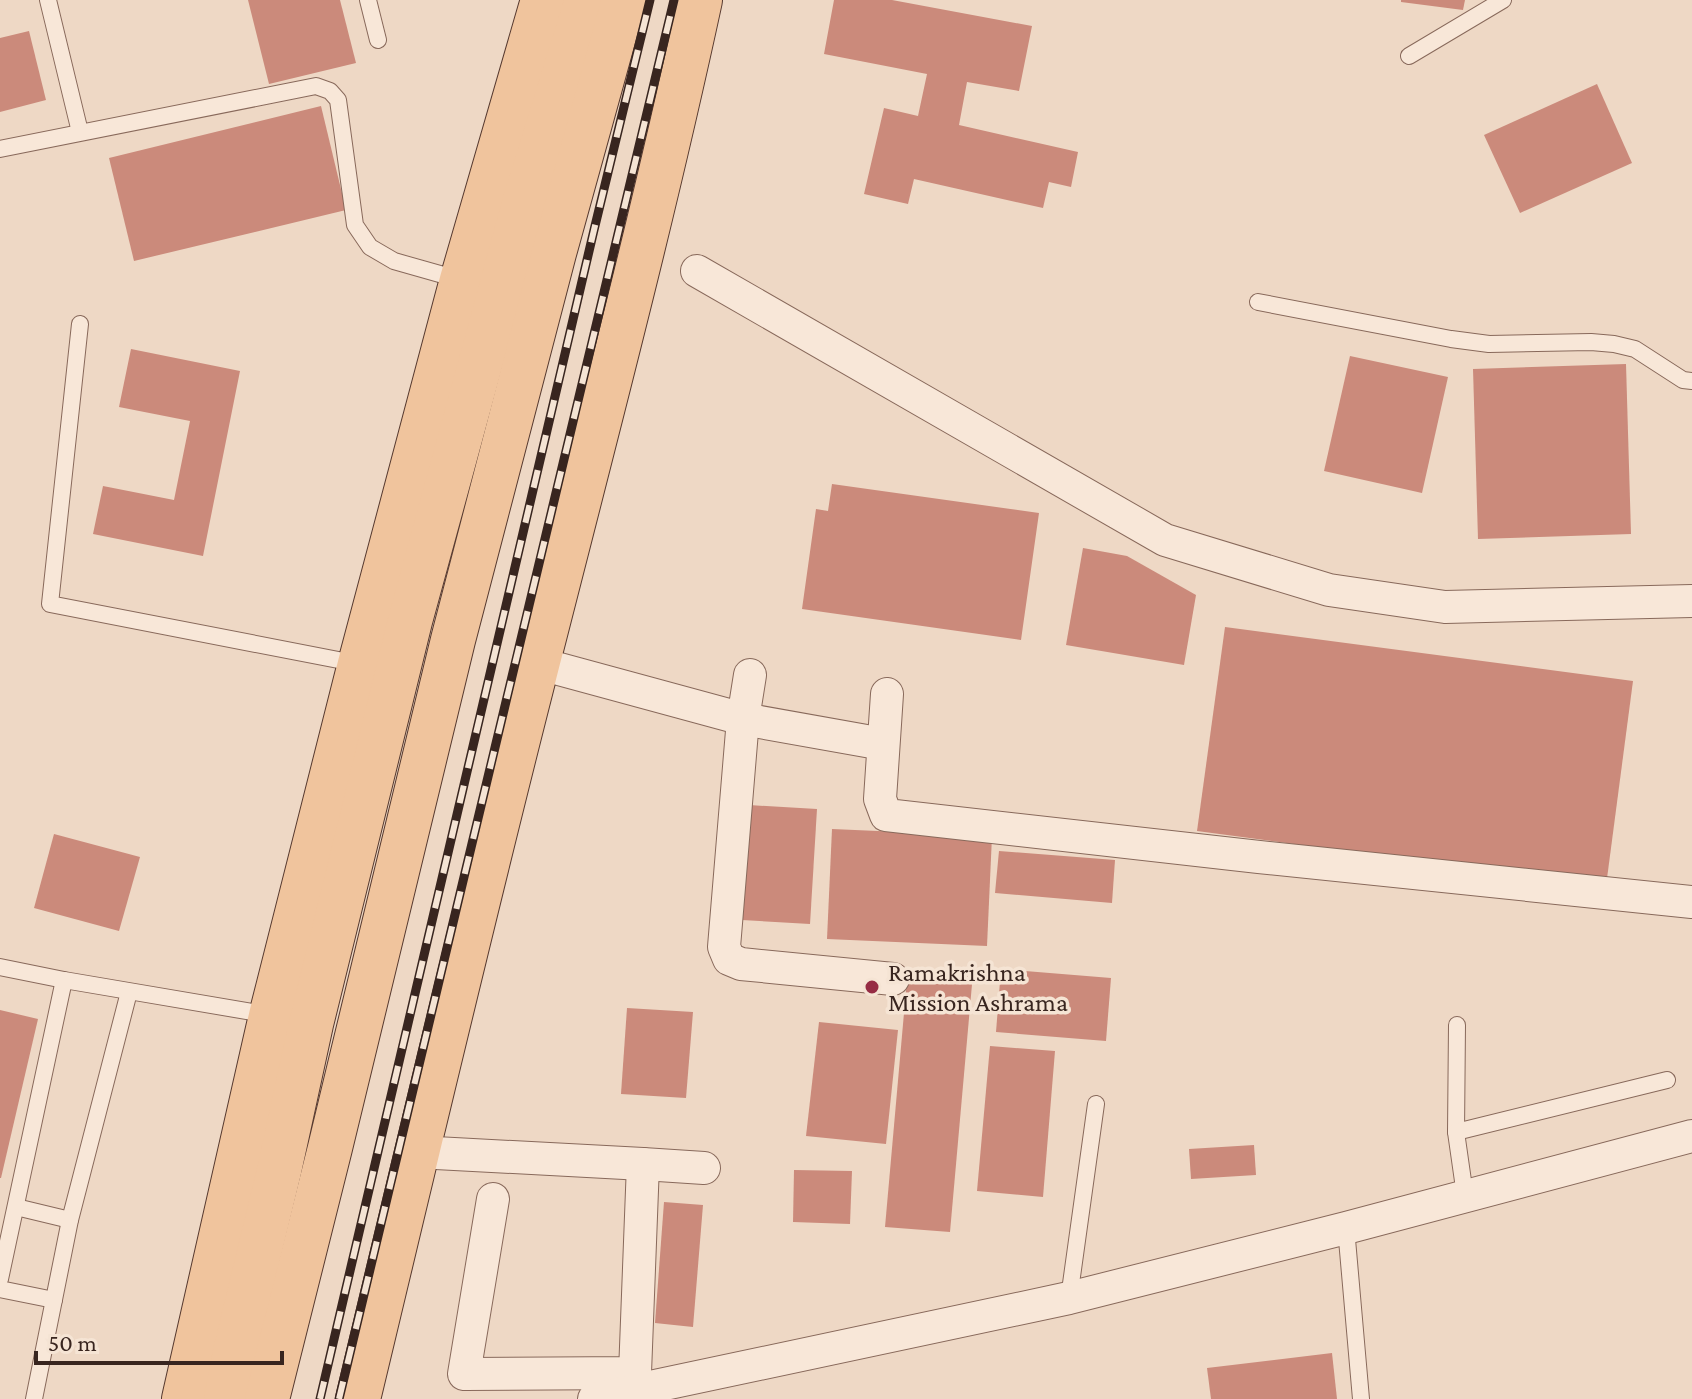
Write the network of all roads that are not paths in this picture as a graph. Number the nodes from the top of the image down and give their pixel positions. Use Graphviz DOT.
graph roads {
  1 [pos="48,0"];
  2 [pos="368,0"];
  3 [pos="543,0"];
  4 [pos="587,0"];
  5 [pos="624,0"];
  6 [pos="700,0"];
  7 [pos="1503,0"];
  8 [pos="378,40"];
  9 [pos="1409,56"];
  10 [pos="80,132"];
  11 [pos="0,149"];
  12 [pos="697,271"];
  13 [pos="462,280"];
  14 [pos="1258,302"];
  15 [pos="80,324"];
  16 [pos="1692,381"];
  17 [pos="1692,601"];
  18 [pos="537,663"];
  19 [pos="360,664"];
  20 [pos="750,675"];
  21 [pos="887,694"];
  22 [pos="743,719"];
  23 [pos="883,744"];
  24 [pos="1692,902"];
  25 [pos="0,967"];
  26 [pos="893,979"];
  27 [pos="64,980"];
  28 [pos="129,992"];
  29 [pos="271,1016"];
  30 [pos="1457,1025"];
  31 [pos="1667,1080"];
  32 [pos="1096,1104"];
  33 [pos="1456,1132"];
  34 [pos="1692,1136"];
  35 [pos="417,1152"];
  36 [pos="643,1164"];
  37 [pos="704,1168"];
  38 [pos="1465,1195"];
  39 [pos="493,1199"];
  40 [pos="16,1207"];
  41 [pos="70,1220"];
  42 [pos="1346,1228"];
  43 [pos="0,1279"];
  44 [pos="0,1289"];
  45 [pos="1069,1298"];
  46 [pos="54,1300"];
  47 [pos="34,1399"];
  48 [pos="184,1399"];
  49 [pos="226,1399"];
  50 [pos="267,1399"];
  51 [pos="358,1399"];
  52 [pos="594,1399"];
  53 [pos="1361,1399"];
  1 -- 10 [label="lane"];
  2 -- 8 [label="lane"];
  3 -- 13 [label="main road"];
  4 -- 49 [label="main road"];
  5 -- 50 [label="main road"];
  6 -- 18 [label="main road"];
  7 -- 9 [label="lane"];
  10 -- 11 [label="lane"];
  10 -- 13 [label="lane"];
  12 -- 17 [label="street"];
  13 -- 19 [label="main road"];
  14 -- 16 [label="lane"];
  15 -- 19 [label="lane"];
  18 -- 22 [label="street"];
  18 -- 35 [label="main road"];
  19 -- 29 [label="main road"];
  20 -- 22 [label="street"];
  21 -- 23 [label="street"];
  22 -- 23 [label="street"];
  22 -- 26 [label="street"];
  23 -- 24 [label="street"];
  25 -- 27 [label="lane"];
  27 -- 28 [label="lane"];
  27 -- 40 [label="lane"];
  28 -- 29 [label="lane"];
  28 -- 41 [label="lane"];
  29 -- 48 [label="main road"];
  30 -- 33 [label="lane"];
  31 -- 33 [label="lane"];
  32 -- 45 [label="lane"];
  33 -- 38 [label="lane"];
  34 -- 38 [label="street"];
  35 -- 36 [label="street"];
  35 -- 51 [label="main road"];
  36 -- 37 [label="street"];
  36 -- 39 [label="street"];
  38 -- 42 [label="street"];
  40 -- 41 [label="lane"];
  40 -- 43 [label="lane"];
  41 -- 46 [label="lane"];
  42 -- 45 [label="street"];
  42 -- 53 [label="lane"];
  44 -- 46 [label="lane"];
  45 -- 52 [label="street"];
  46 -- 47 [label="lane"];
}
